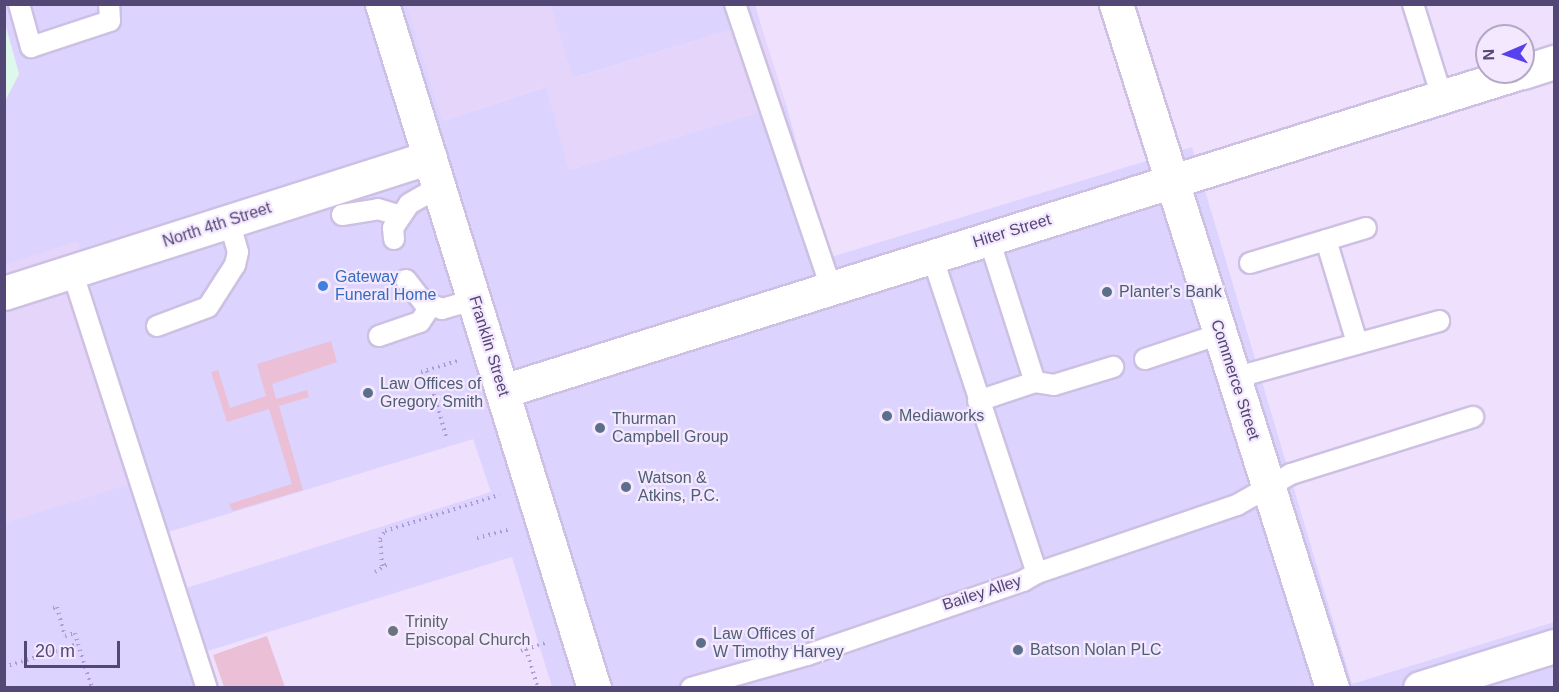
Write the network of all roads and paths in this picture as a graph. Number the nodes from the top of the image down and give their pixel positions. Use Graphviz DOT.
graph roads {
  1 [pos="19,4"];
  2 [pos="109,4"];
  3 [pos="382,4"];
  4 [pos="735,4"];
  5 [pos="1116,4"];
  6 [pos="1413,4"];
  7 [pos="1554,62"];
  8 [pos="1535,68"];
  9 [pos="1484,84"];
  10 [pos="1442,97"];
  11 [pos="430,157"];
  12 [pos="1172,181"];
  13 [pos="439,187"];
  14 [pos="342,215"];
  15 [pos="402,216"];
  16 [pos="229,221"];
  17 [pos="1366,228"];
  18 [pos="394,239"];
  19 [pos="989,239"];
  20 [pos="1326,240"];
  21 [pos="932,256"];
  22 [pos="1250,263"];
  23 [pos="72,271"];
  24 [pos="406,280"];
  25 [pos="831,288"];
  26 [pos="5,291"];
  27 [pos="474,300"];
  28 [pos="431,306"];
  29 [pos="1439,321"];
  30 [pos="157,326"];
  31 [pos="1220,334"];
  32 [pos="379,336"];
  33 [pos="1357,343"];
  34 [pos="1145,359"];
  35 [pos="458,361"];
  36 [pos="1113,367"];
  37 [pos="1234,378"];
  38 [pos="1045,384"];
  39 [pos="503,391"];
  40 [pos="978,401"];
  41 [pos="1473,417"];
  42 [pos="446,436"];
  43 [pos="1268,487"];
  44 [pos="500,495"];
  45 [pos="510,528"];
  46 [pos="477,538"];
  47 [pos="388,564"];
  48 [pos="382,566"];
  49 [pos="375,572"];
  50 [pos="1037,573"];
  51 [pos="53,608"];
  52 [pos="546,643"];
  53 [pos="78,644"];
  54 [pos="1554,646"];
  55 [pos="4,667"];
  56 [pos="92,687"];
  57 [pos="207,687"];
  58 [pos="538,687"];
  59 [pos="594,687"];
  60 [pos="692,687"];
  61 [pos="1332,687"];
  62 [pos="1420,687"];
  1 -- 2 [label="lane"];
  3 -- 11 [label="street, Franklin Street"];
  4 -- 25 [label="lane"];
  5 -- 12 [label="street, Commerce Street"];
  6 -- 10 [label="lane"];
  7 -- 8 [label="street, Hiter Street"];
  9 -- 10 [label="street, Hiter Street"];
  10 -- 12 [label="street, Hiter Street"];
  11 -- 13 [label="street, Franklin Street"];
  11 -- 16 [label="street, North 4th Street"];
  12 -- 19 [label="street, Hiter Street"];
  12 -- 31 [label="street, Commerce Street"];
  13 -- 15 [label="lane"];
  13 -- 27 [label="street, Franklin Street"];
  14 -- 15 [label="lane"];
  15 -- 18 [label="lane"];
  16 -- 23 [label="street, North 4th Street"];
  16 -- 30 [label="lane"];
  17 -- 20 [label="lane"];
  19 -- 21 [label="street, Hiter Street"];
  19 -- 38 [label="lane"];
  20 -- 22 [label="lane"];
  20 -- 33 [label="lane"];
  21 -- 25 [label="street, Hiter Street"];
  21 -- 40 [label="lane"];
  23 -- 26 [label="street, North 4th Street"];
  23 -- 57 [label="lane"];
  24 -- 28 [label="lane"];
  25 -- 39 [label="street, Hiter Street"];
  27 -- 28 [label="lane"];
  27 -- 39 [label="street, Franklin Street"];
  28 -- 32 [label="lane"];
  29 -- 33 [label="lane"];
  31 -- 34 [label="lane"];
  31 -- 37 [label="street, Commerce Street"];
  33 -- 37 [label="lane"];
  35 -- 42 [label="path"];
  36 -- 38 [label="lane"];
  37 -- 43 [label="street, Commerce Street"];
  38 -- 40 [label="lane"];
  39 -- 59 [label="street, Franklin Street"];
  40 -- 50 [label="lane"];
  41 -- 43 [label="lane, Bailey Alley"];
  43 -- 50 [label="lane, Bailey Alley"];
  43 -- 61 [label="street, Commerce Street"];
  44 -- 48 [label="path"];
  45 -- 46 [label="path"];
  47 -- 48 [label="path"];
  48 -- 49 [label="path"];
  50 -- 60 [label="lane, Bailey Alley"];
  51 -- 53 [label="path"];
  52 -- 58 [label="path"];
  53 -- 55 [label="path"];
  53 -- 56 [label="path"];
  54 -- 62 [label="street"];
}
